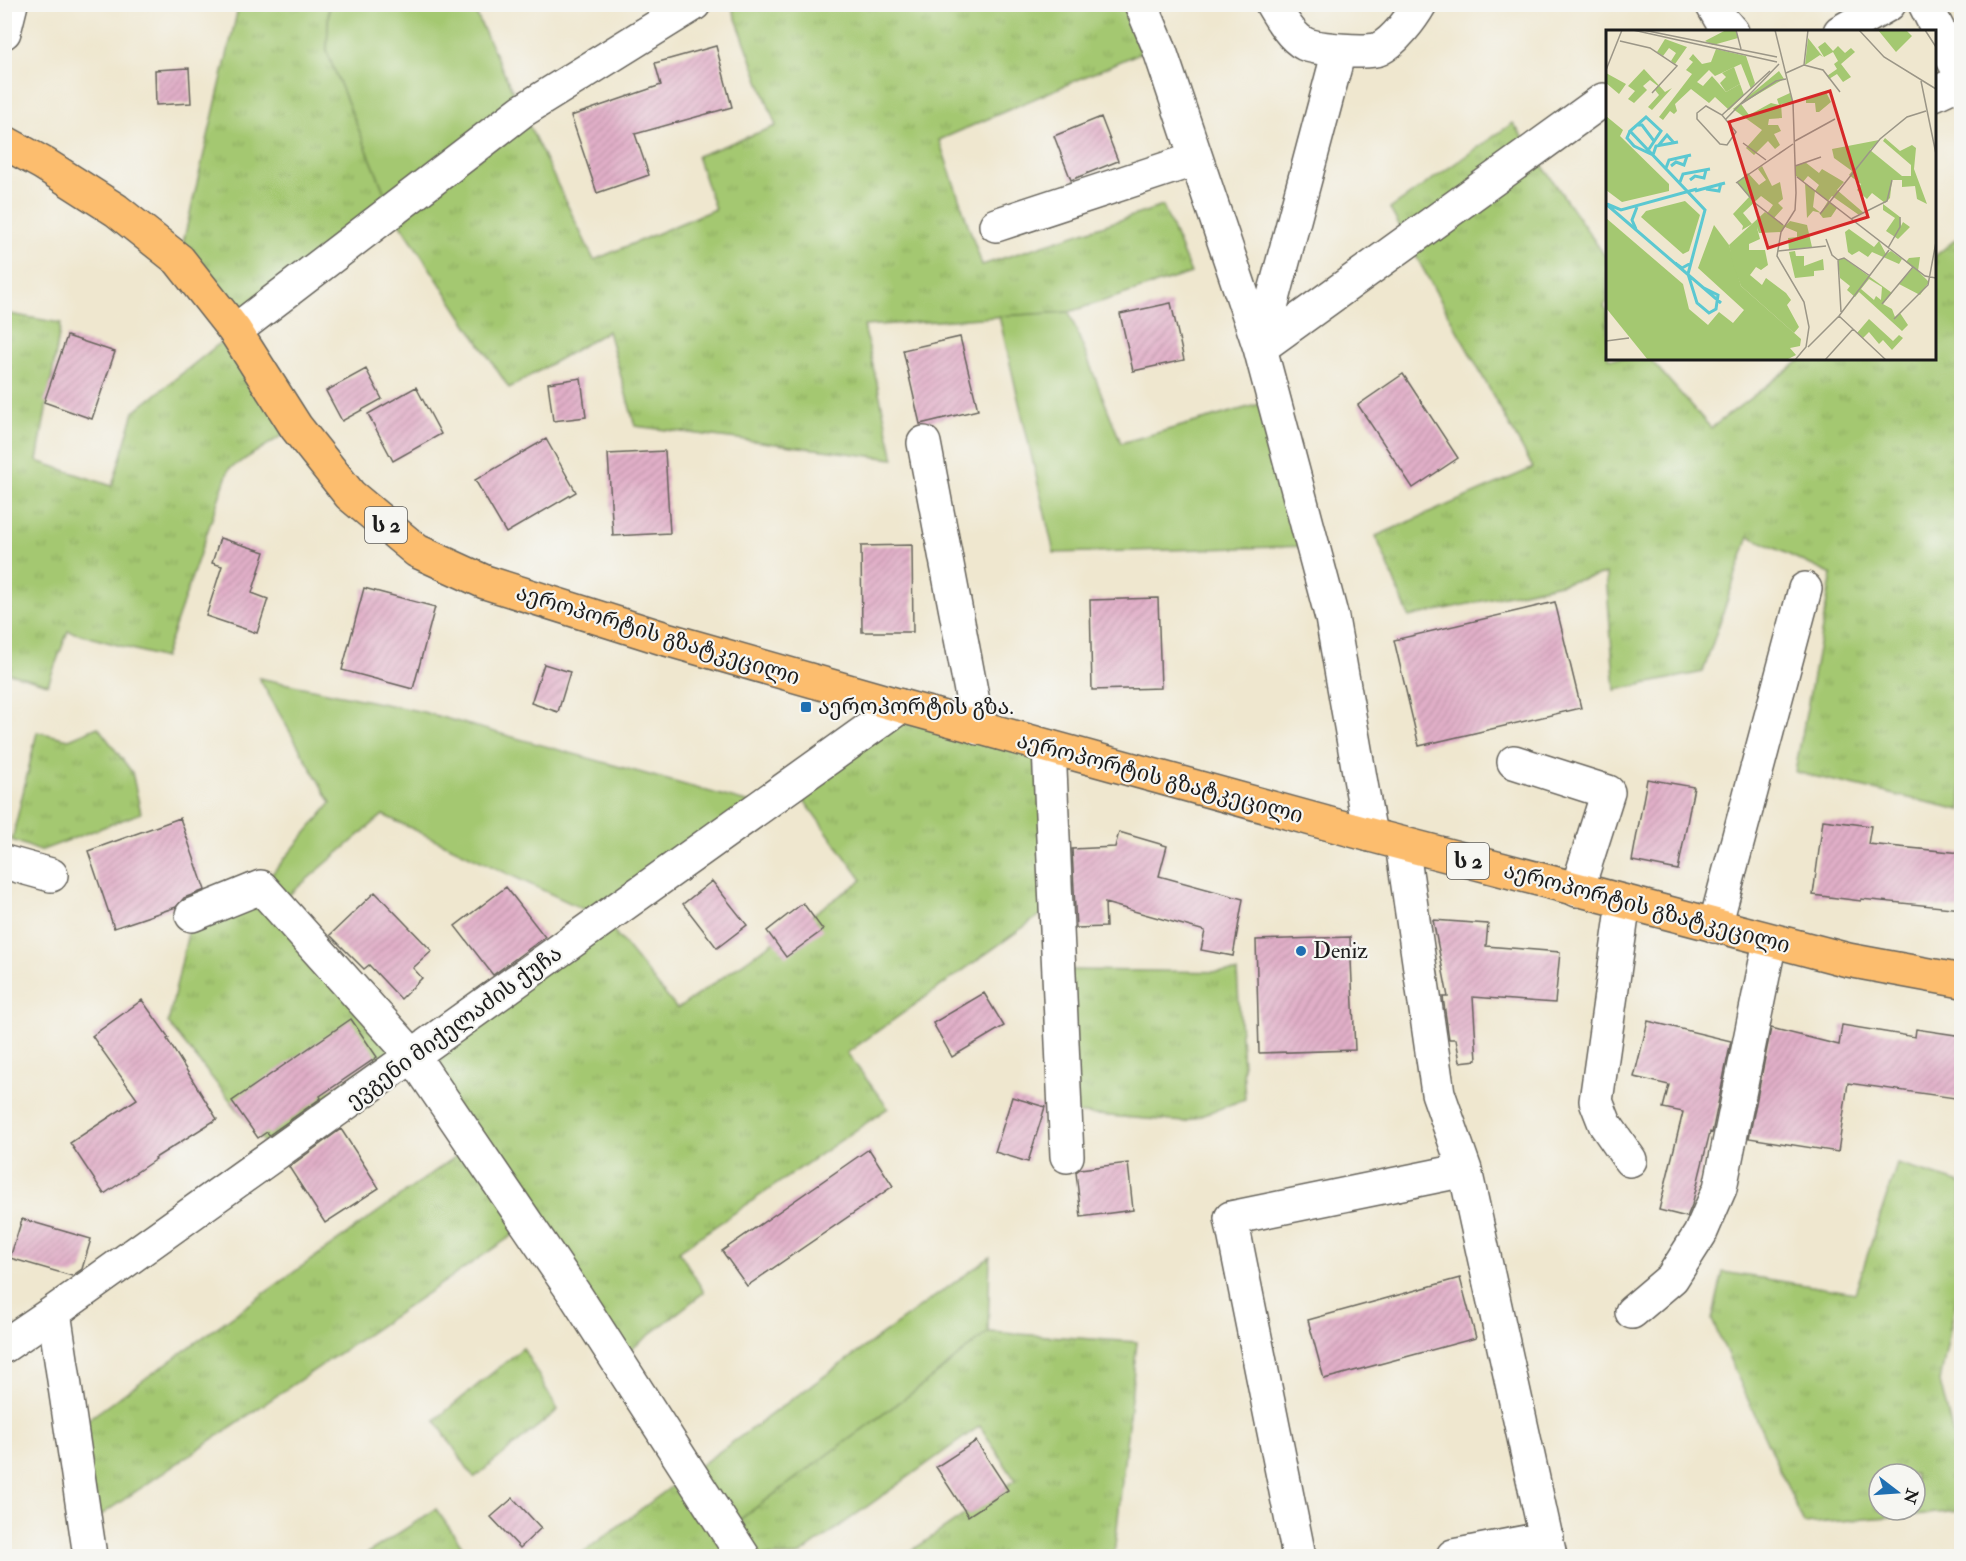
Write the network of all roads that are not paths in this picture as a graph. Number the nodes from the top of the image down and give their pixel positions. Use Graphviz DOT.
graph roads {
  1 [pos="11,4"];
  2 [pos="694,4"];
  3 [pos="1141,4"];
  4 [pos="1272,4"];
  5 [pos="1420,4"];
  6 [pos="1712,4"];
  7 [pos="1889,4"];
  8 [pos="1926,4"];
  9 [pos="1730,30"];
  10 [pos="1844,30"];
  11 [pos="4,32"];
  12 [pos="1339,51"];
  13 [pos="1962,79"];
  14 [pos="1936,93"];
  15 [pos="1603,100"];
  16 [pos="4,142"];
  17 [pos="1196,159"];
  18 [pos="996,225"];
  19 [pos="235,331"];
  20 [pos="1260,348"];
  21 [pos="924,443"];
  22 [pos="1805,589"];
  23 [pos="902,706"];
  24 [pos="978,728"];
  25 [pos="1049,747"];
  26 [pos="1514,762"];
  27 [pos="1370,836"];
  28 [pos="1402,844"];
  29 [pos="4,862"];
  30 [pos="51,875"];
  31 [pos="1577,890"];
  32 [pos="1624,902"];
  33 [pos="192,915"];
  34 [pos="1715,926"];
  35 [pos="1770,941"];
  36 [pos="1962,981"];
  37 [pos="413,1056"];
  38 [pos="1067,1156"];
  39 [pos="1630,1160"];
  40 [pos="1465,1170"];
  41 [pos="54,1312"];
  42 [pos="1632,1312"];
  43 [pos="4,1346"];
  44 [pos="1546,1538"];
  45 [pos="90,1557"];
  46 [pos="743,1557"];
  47 [pos="1299,1557"];
  48 [pos="1453,1557"];
  1 -- 11 [label="street"];
  2 -- 19 [label="street"];
  3 -- 17 [label="street"];
  4 -- 12 [label="street"];
  5 -- 12 [label="street"];
  6 -- 9 [label="street"];
  7 -- 10 [label="street"];
  8 -- 13 [label="street"];
  12 -- 20 [label="street"];
  13 -- 14 [label="street"];
  15 -- 20 [label="street"];
  16 -- 19 [label="highway, აეროპორტის გზატკეცილი / ს 2"];
  17 -- 18 [label="street"];
  17 -- 20 [label="street"];
  19 -- 23 [label="highway, აეროპორტის გზატკეცილი / ს 2"];
  20 -- 27 [label="street"];
  21 -- 24 [label="street"];
  22 -- 34 [label="street"];
  23 -- 24 [label="highway, აეროპორტის გზატკეცილი / ს 2"];
  23 -- 37 [label="street, ევგენი მიქელაძის ქუჩა"];
  24 -- 25 [label="highway, აეროპორტის გზატკეცილი / ს 2"];
  25 -- 27 [label="highway, აეროპორტის გზატკეცილი / ს 2"];
  25 -- 38 [label="street"];
  26 -- 31 [label="street"];
  27 -- 28 [label="highway, აეროპორტის გზატკეცილი / ს 2"];
  28 -- 31 [label="highway, აეროპორტის გზატკეცილი / ს 2"];
  28 -- 40 [label="street"];
  29 -- 30 [label="street"];
  31 -- 32 [label="highway, აეროპორტის გზატკეცილი / ს 2"];
  32 -- 34 [label="highway, აეროპორტის გზატკეცილი / ს 2"];
  32 -- 39 [label="street"];
  33 -- 37 [label="street"];
  34 -- 35 [label="highway, აეროპორტის გზატკეცილი / ს 2"];
  35 -- 36 [label="highway, აეროპორტის გზატკეცილი / ს 2"];
  35 -- 42 [label="street"];
  37 -- 41 [label="street, ევგენი მიქელაძის ქუჩა"];
  37 -- 46 [label="street"];
  40 -- 44 [label="street"];
  40 -- 47 [label="street"];
  41 -- 43 [label="street, ევგენი მიქელაძის ქუჩა"];
  41 -- 45 [label="street"];
  44 -- 48 [label="street"];
}
